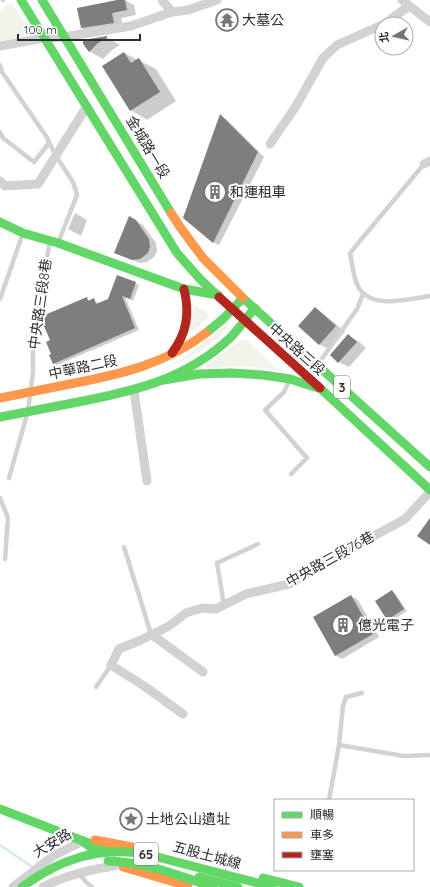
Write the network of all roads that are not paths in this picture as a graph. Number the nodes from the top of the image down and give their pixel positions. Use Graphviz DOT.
graph roads {
  1 [pos="21,0"];
  2 [pos="42,0"];
  3 [pos="162,0"];
  4 [pos="217,0"];
  5 [pos="402,0"];
  6 [pos="409,6"];
  7 [pos="172,12"];
  8 [pos="395,16"];
  9 [pos="430,22"];
  10 [pos="374,29"];
  11 [pos="64,37"];
  12 [pos="44,38"];
  13 [pos="0,46"];
  14 [pos="0,65"];
  15 [pos="87,106"];
  16 [pos="0,132"];
  17 [pos="50,143"];
  18 [pos="270,144"];
  19 [pos="56,156"];
  20 [pos="427,162"];
  21 [pos="0,181"];
  22 [pos="0,222"];
  23 [pos="23,233"];
  24 [pos="54,241"];
  25 [pos="184,289"];
  26 [pos="363,294"];
  27 [pos="217,295"];
  28 [pos="430,296"];
  29 [pos="243,298"];
  30 [pos="0,299"];
  31 [pos="254,308"];
  32 [pos="233,310"];
  33 [pos="244,321"];
  34 [pos="170,355"];
  35 [pos="318,365"];
  36 [pos="290,379"];
  37 [pos="164,380"];
  38 [pos="321,389"];
  39 [pos="134,391"];
  40 [pos="31,392"];
  41 [pos="0,398"];
  42 [pos="28,411"];
  43 [pos="0,417"];
  44 [pos="430,467"];
  45 [pos="291,474"];
  46 [pos="9,478"];
  47 [pos="147,481"];
  48 [pos="430,491"];
  49 [pos="0,498"];
  50 [pos="258,544"];
  51 [pos="124,547"];
  52 [pos="5,559"];
  53 [pos="224,605"];
  54 [pos="151,634"];
  55 [pos="111,665"];
  56 [pos="203,672"];
  57 [pos="96,687"];
  58 [pos="362,693"];
  59 [pos="183,714"];
  60 [pos="339,745"];
  61 [pos="430,755"];
  62 [pos="329,799"];
  63 [pos="0,809"];
  64 [pos="83,841"];
  65 [pos="116,865"];
  66 [pos="79,873"];
  67 [pos="13,887"];
  68 [pos="22,887"];
  69 [pos="32,887"];
  70 [pos="43,887"];
  71 [pos="92,887"];
  72 [pos="194,887"];
  73 [pos="213,887"];
  74 [pos="238,887"];
  75 [pos="273,887"];
  76 [pos="299,887"];
  1 -- 12 [label="main road"];
  2 -- 11 [label="main road, 金城路一段"];
  3 -- 7 [label="street"];
  4 -- 7 [label="street"];
  5 -- 6 [label="street"];
  6 -- 8 [label="street"];
  6 -- 9 [label="street"];
  7 -- 11 [label="street"];
  10 -- 18 [label="street"];
  11 -- 12 [label="street"];
  11 -- 29 [label="main road, 金城路一段"];
  12 -- 13 [label="street"];
  12 -- 15 [label="main road"];
  14 -- 17 [label="lane, 中央路三段8巷"];
  15 -- 19 [label="street"];
  15 -- 27 [label="main road"];
  16 -- 17 [label="lane"];
  17 -- 19 [label="lane, 中央路三段8巷"];
  19 -- 21 [label="street"];
  19 -- 24 [label="lane, 中央路三段8巷"];
  20 -- 26 [label="lane"];
  22 -- 23 [label="main road"];
  23 -- 24 [label="main road"];
  23 -- 30 [label="lane"];
  24 -- 25 [label="main road"];
  24 -- 40 [label="lane, 中央路三段8巷"];
  25 -- 27 [label="main road"];
  25 -- 34 [label="main road"];
  26 -- 28 [label="lane"];
  26 -- 35 [label="lane"];
  27 -- 29 [label="main road"];
  27 -- 32 [label="main road, 中央路三段"];
  29 -- 31 [label="main road, 中央路三段 / 3"];
  29 -- 32 [label="main road, 中華路二段"];
  31 -- 33 [label="main road, 3"];
  31 -- 35 [label="main road, 中央路三段 / 3"];
  32 -- 33 [label="main road, 中央路三段"];
  32 -- 34 [label="main road, 中華路二段"];
  33 -- 37 [label="main road, 3"];
  33 -- 38 [label="main road, 中央路三段"];
  34 -- 40 [label="main road, 中華路二段"];
  35 -- 44 [label="main road, 中央路三段 / 3"];
  36 -- 37 [label="main road, 3"];
  36 -- 38 [label="main road, 3"];
  36 -- 45 [label="lane"];
  37 -- 39 [label="main road, 3"];
  38 -- 48 [label="main road, 中央路三段 / 3"];
  39 -- 42 [label="main road, 3"];
  39 -- 47 [label="street"];
  40 -- 41 [label="main road, 中華路二段"];
  40 -- 42 [label="lane, 中央路三段8巷"];
  42 -- 43 [label="main road, 3"];
  42 -- 46 [label="lane, 中央路三段8巷"];
  48 -- 53 [label="street, 中央路三段76巷"];
  49 -- 52 [label="lane"];
  50 -- 53 [label="lane"];
  51 -- 54 [label="lane"];
  53 -- 54 [label="street, 中央路三段76巷"];
  54 -- 55 [label="street, 中央路三段76巷"];
  54 -- 56 [label="street"];
  55 -- 57 [label="lane"];
  55 -- 59 [label="street"];
  58 -- 60 [label="lane"];
  60 -- 61 [label="lane"];
  60 -- 62 [label="lane"];
  63 -- 64 [label="main road"];
  64 -- 65 [label="main road"];
  64 -- 67 [label="street, 大安路"];
  64 -- 74 [label="main road"];
  64 -- 76 [label="main road, 大安路"];
  65 -- 66 [label="street"];
  65 -- 72 [label="main road"];
  66 -- 70 [label="street"];
  66 -- 71 [label="lane"];
  68 -- 75 [label="main road, 五股土城線 / 65, bridge"];
  69 -- 73 [label="main road, 五股土城線 / 65, bridge"];
}
